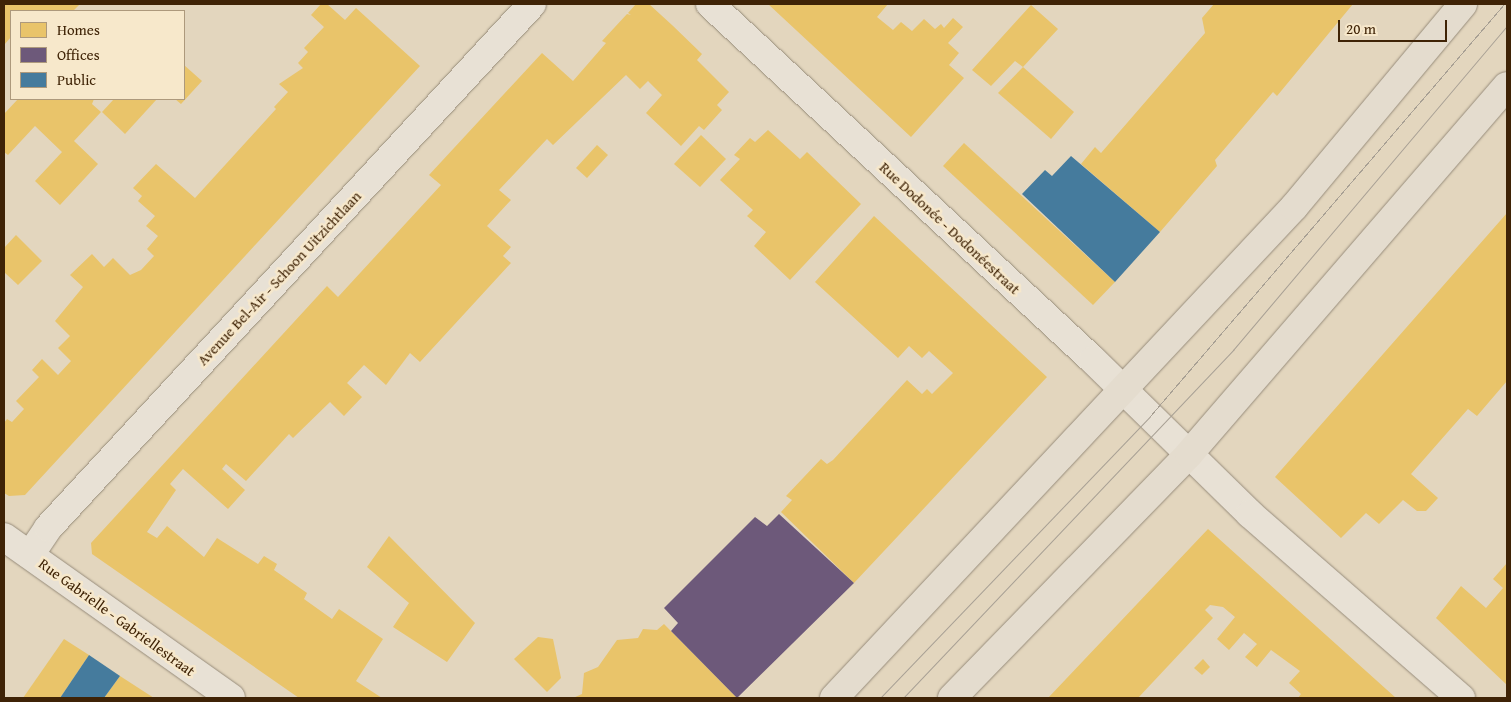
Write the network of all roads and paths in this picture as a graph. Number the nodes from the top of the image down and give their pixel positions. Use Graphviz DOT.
graph roads {
  1 [pos="532,4"];
  2 [pos="710,4"];
  3 [pos="1463,4"];
  4 [pos="1507,86"];
  5 [pos="1123,390"];
  6 [pos="1189,454"];
  7 [pos="4,537"];
  8 [pos="30,555"];
  9 [pos="231,698"];
  10 [pos="834,698"];
  11 [pos="952,698"];
  12 [pos="1461,698"];
  1 -- 8 [label="street, Avenue Bel-Air - Schoon Uitzichtlaan"];
  2 -- 5 [label="street, Rue Dodonée - Dodonéestraat"];
  3 -- 5 [label="main road"];
  4 -- 6 [label="main road"];
  5 -- 6 [label="street, Rue Dodonée - Dodonéestraat"];
  5 -- 10 [label="main road"];
  6 -- 11 [label="main road"];
  6 -- 12 [label="street, Rue Dodonée - Dodonéestraat"];
  7 -- 8 [label="street, Rue Gabrielle - Gabriellestraat"];
  8 -- 9 [label="street, Rue Gabrielle - Gabriellestraat"];
}
